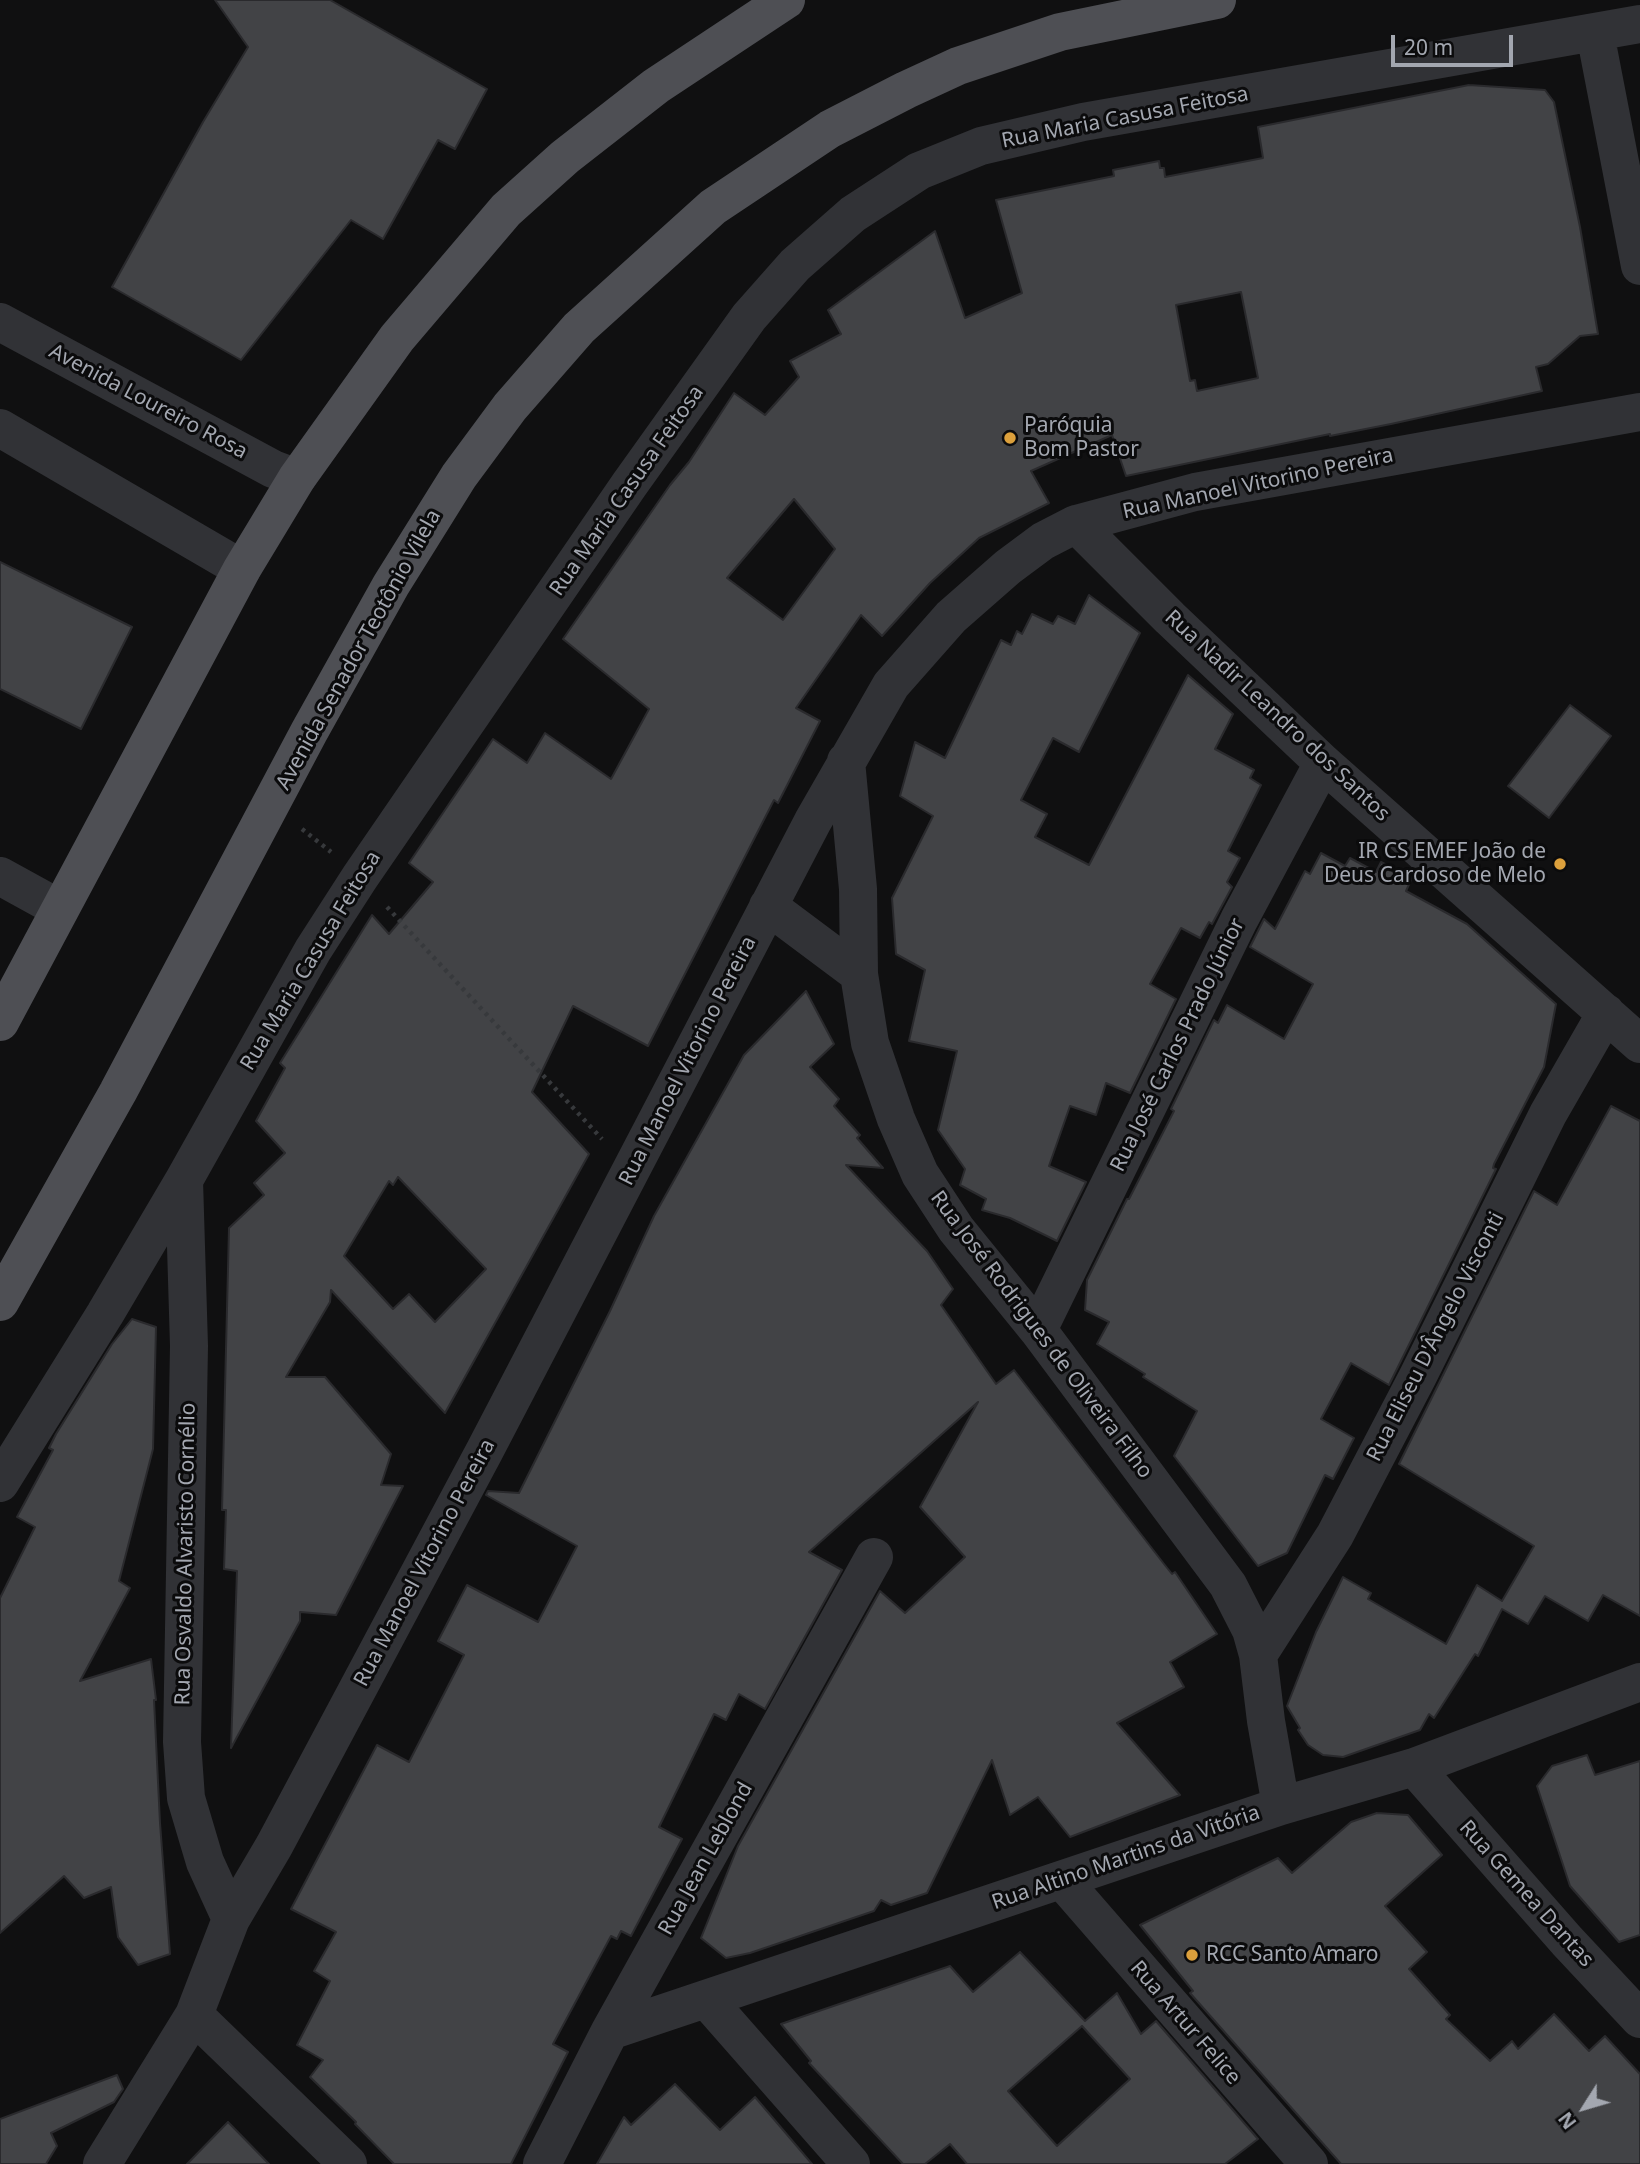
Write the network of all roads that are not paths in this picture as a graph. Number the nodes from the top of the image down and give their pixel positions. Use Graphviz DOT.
graph roads {
  1 [pos="786,0"];
  2 [pos="1217,0"];
  3 [pos="1640,24"];
  4 [pos="1595,33"];
  5 [pos="1640,266"];
  6 [pos="0,322"];
  7 [pos="1640,412"];
  8 [pos="0,428"];
  9 [pos="297,478"];
  10 [pos="1076,524"];
  11 [pos="242,569"];
  12 [pos="846,761"];
  13 [pos="1323,763"];
  14 [pos="0,876"];
  15 [pos="768,906"];
  16 [pos="60,909"];
  17 [pos="859,974"];
  18 [pos="2,1012"];
  19 [pos="1606,1013"];
  20 [pos="1640,1044"];
  21 [pos="184,1180"];
  22 [pos="0,1302"];
  23 [pos="1038,1330"];
  24 [pos="0,1483"];
  25 [pos="874,1557"];
  26 [pos="1258,1655"];
  27 [pos="1640,1682"];
  28 [pos="1414,1767"];
  29 [pos="1281,1806"];
  30 [pos="1062,1880"];
  31 [pos="231,1919"];
  32 [pos="707,2000"];
  33 [pos="194,2015"];
  34 [pos="1640,2018"];
  35 [pos="610,2031"];
  36 [pos="102,2164"];
  37 [pos="348,2164"];
  38 [pos="542,2164"];
  39 [pos="851,2164"];
  40 [pos="1309,2164"];
  1 -- 9 [label="main road"];
  2 -- 22 [label="main road, Avenida Senador Teotônio Vilela"];
  3 -- 4 [label="street, Rua Maria Casusa Feitosa"];
  4 -- 5 [label="street"];
  4 -- 21 [label="street, Rua Maria Casusa Feitosa"];
  6 -- 9 [label="street, Avenida Loureiro Rosa"];
  7 -- 10 [label="street, Rua Manoel Vitorino Pereira"];
  8 -- 11 [label="street"];
  9 -- 11 [label="main road"];
  10 -- 12 [label="street, Rua Manoel Vitorino Pereira"];
  10 -- 13 [label="street, Rua Nadir Leandro dos Santos"];
  11 -- 16 [label="main road"];
  12 -- 15 [label="street, Rua Manoel Vitorino Pereira"];
  12 -- 17 [label="street, Rua José Rodrigues de Oliveira Filho"];
  13 -- 19 [label="street, Rua Nadir Leandro dos Santos"];
  13 -- 23 [label="street, Rua José Carlos Prado Júnior"];
  14 -- 16 [label="street"];
  15 -- 17 [label="street"];
  15 -- 31 [label="street, Rua Manoel Vitorino Pereira"];
  16 -- 18 [label="main road"];
  17 -- 23 [label="street, Rua José Rodrigues de Oliveira Filho"];
  19 -- 20 [label="street, Rua Nadir Leandro dos Santos"];
  19 -- 26 [label="street, Rua Eliseu D'Ângelo Visconti"];
  21 -- 24 [label="street, Rua Maria Casusa Feitosa"];
  21 -- 31 [label="street, Rua Osvaldo Alvaristo Cornélio"];
  23 -- 26 [label="street, Rua José Rodrigues de Oliveira Filho"];
  25 -- 35 [label="street, Rua Jean Leblond"];
  26 -- 29 [label="street, Rua José Rodrigues de Oliveira Filho"];
  27 -- 28 [label="street, Rua Altino Martins da Vitória"];
  28 -- 29 [label="street, Rua Altino Martins da Vitória"];
  28 -- 34 [label="street, Rua Gemea Dantas"];
  29 -- 30 [label="street, Rua Altino Martins da Vitória"];
  30 -- 32 [label="street, Rua Altino Martins da Vitória"];
  30 -- 40 [label="street, Rua Artur Felice"];
  31 -- 33 [label="street, Rua Manoel Vitorino Pereira"];
  32 -- 35 [label="street, Rua Altino Martins da Vitória"];
  32 -- 39 [label="street"];
  33 -- 36 [label="street, Rua Manoel Vitorino Pereira"];
  33 -- 37 [label="street"];
  35 -- 38 [label="street, Rua Jean Leblond"];
}
